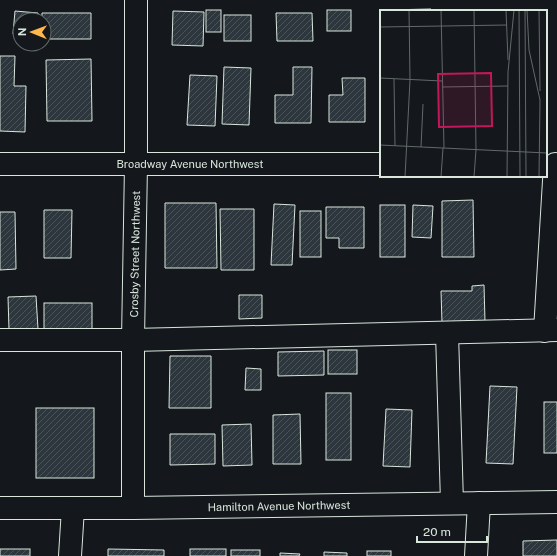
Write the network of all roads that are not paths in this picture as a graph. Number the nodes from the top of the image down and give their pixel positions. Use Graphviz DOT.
graph roads {
  1 [pos="136,0"];
  2 [pos="0,164"];
  3 [pos="136,164"];
  4 [pos="380,164"];
  5 [pos="553,164"];
  6 [pos="551,331"];
  7 [pos="447,333"];
  8 [pos="0,340"];
  9 [pos="133,340"];
  10 [pos="557,502"];
  11 [pos="479,503"];
  12 [pos="452,504"];
  13 [pos="0,508"];
  14 [pos="73,508"];
  15 [pos="133,508"];
  16 [pos="70,556"];
  17 [pos="476,556"];
  1 -- 3 [label="street, Crosby Street Northwest"];
  2 -- 3 [label="street, Broadway Avenue Northwest"];
  3 -- 4 [label="street, Broadway Avenue Northwest"];
  3 -- 9 [label="street, Crosby Street Northwest"];
  5 -- 6 [label="street"];
  6 -- 7 [label="street"];
  7 -- 9 [label="street"];
  7 -- 12 [label="street"];
  8 -- 9 [label="street"];
  9 -- 15 [label="street, Crosby Street Northwest"];
  10 -- 11 [label="street, Hamilton Avenue Northwest"];
  11 -- 12 [label="street, Hamilton Avenue Northwest"];
  11 -- 17 [label="street"];
  12 -- 15 [label="street, Hamilton Avenue Northwest"];
  13 -- 14 [label="street, Hamilton Avenue Northwest"];
  14 -- 15 [label="street, Hamilton Avenue Northwest"];
  14 -- 16 [label="street"];
}
